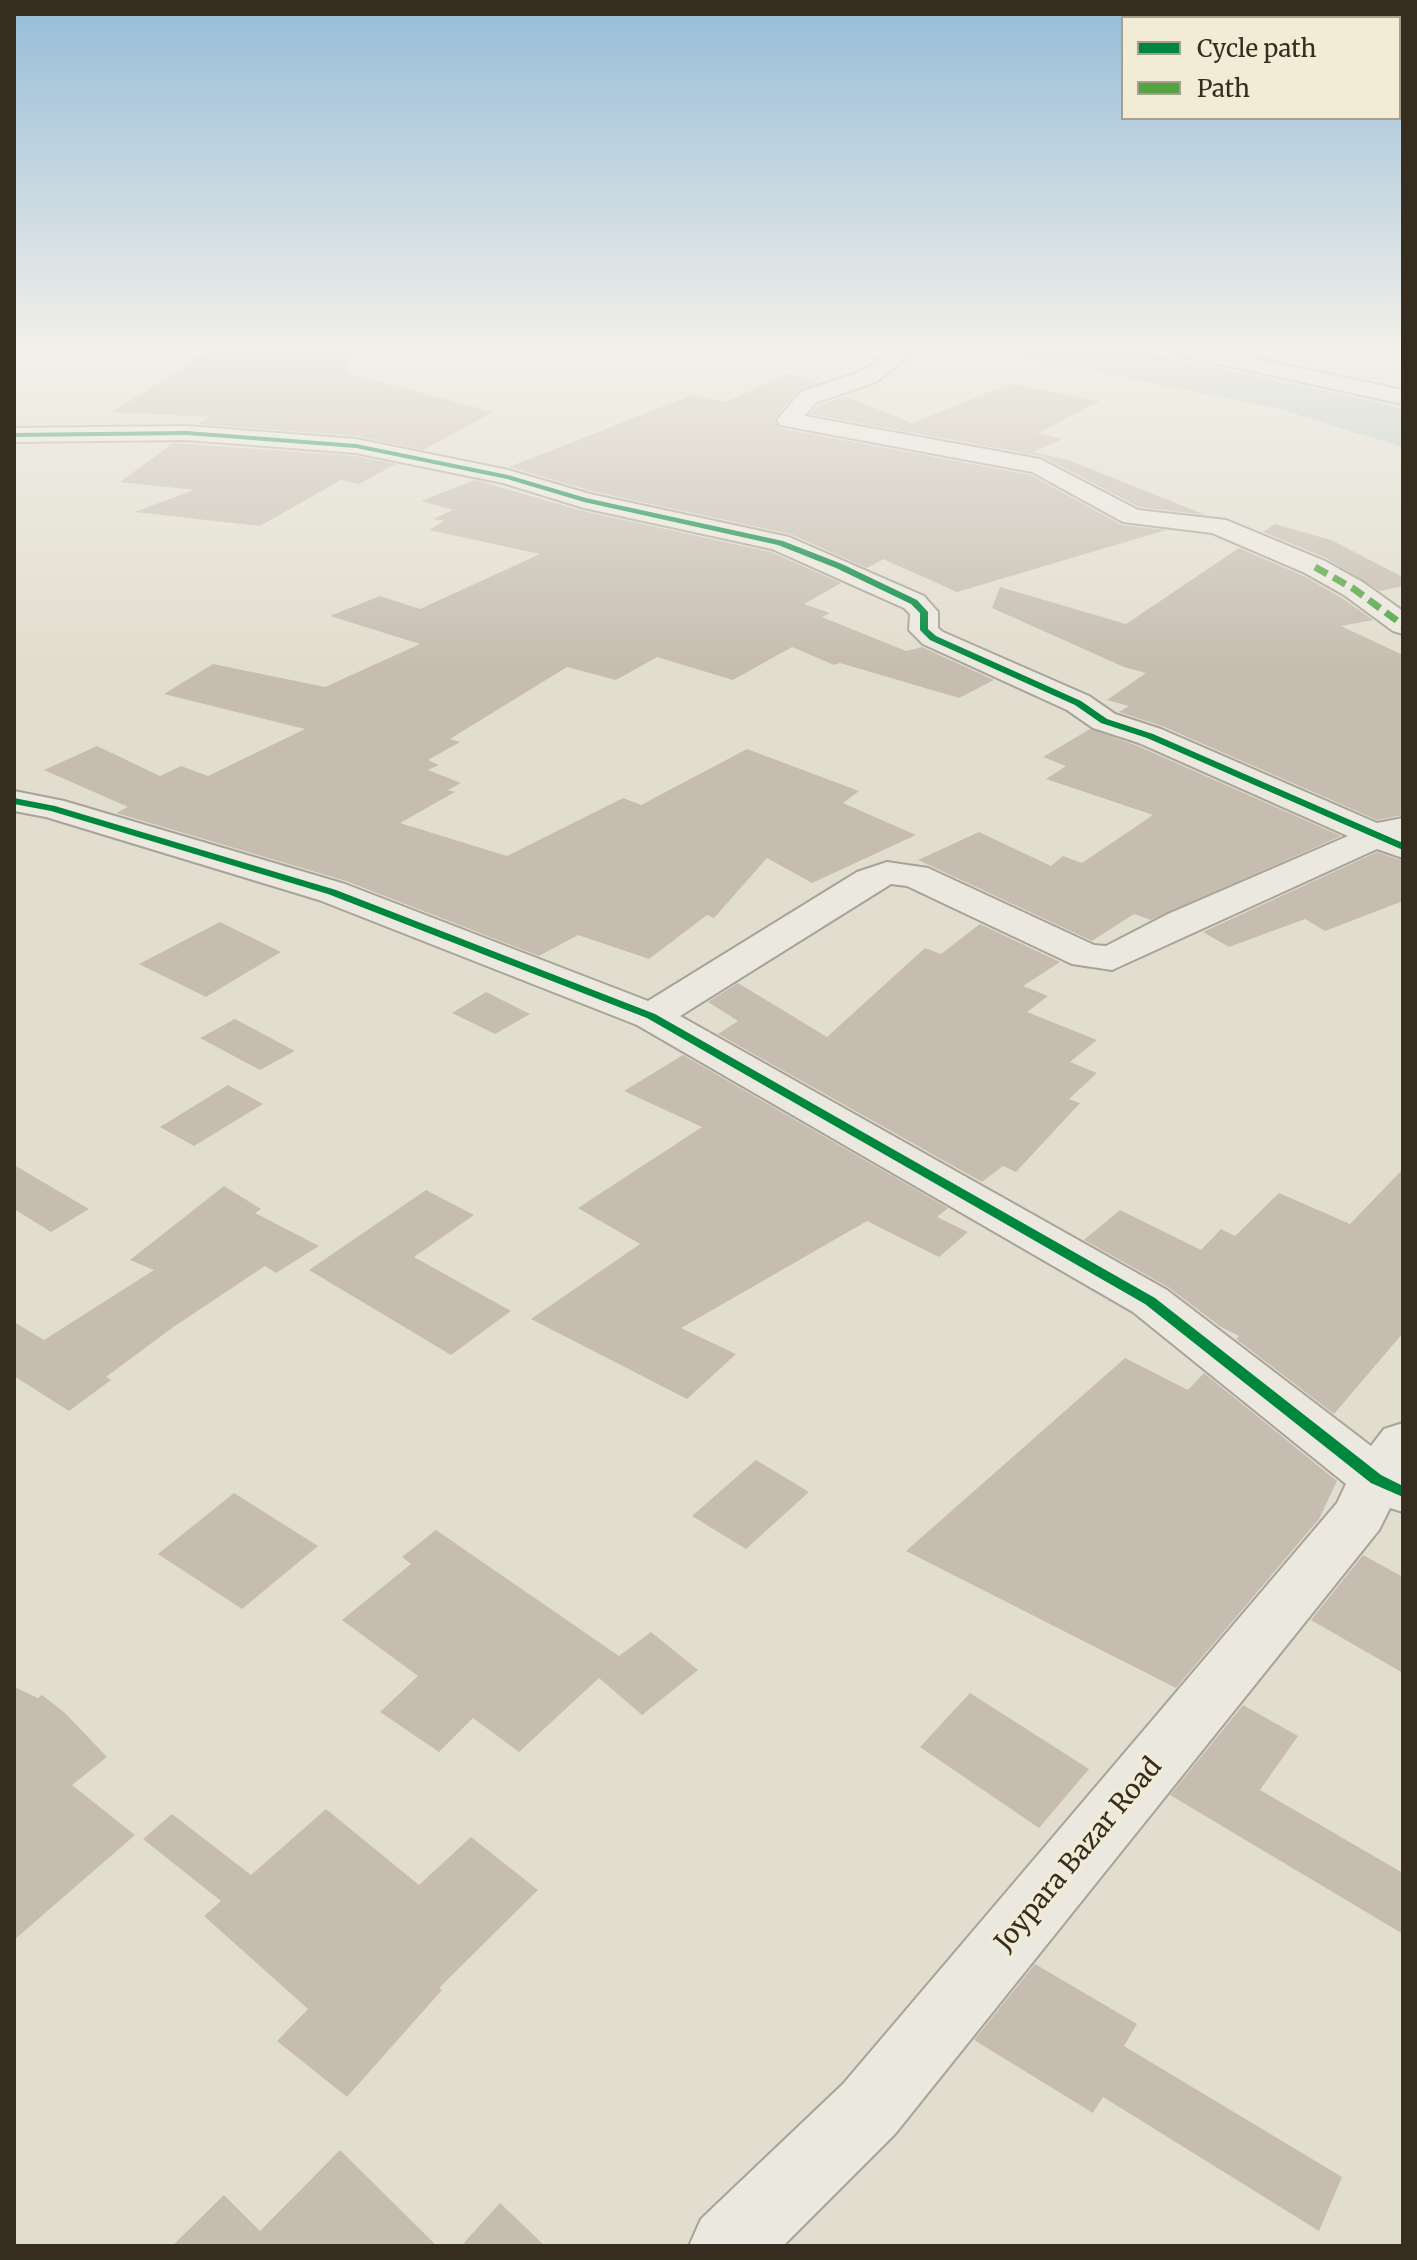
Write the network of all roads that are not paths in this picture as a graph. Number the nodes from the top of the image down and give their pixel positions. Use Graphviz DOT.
graph roads {
  1 [pos="402,455"];
  2 [pos="993,455"];
  3 [pos="1403,625"];
  4 [pos="14,801"];
  5 [pos="1395,836"];
  6 [pos="651,1016"];
  7 [pos="1394,1471"];
  8 [pos="728,2246"];
  1 -- 5 [label="street"];
  2 -- 3 [label="street"];
  4 -- 6 [label="street"];
  5 -- 6 [label="street"];
  6 -- 7 [label="street"];
  7 -- 8 [label="street, Joypara Bazar Road"];
}
